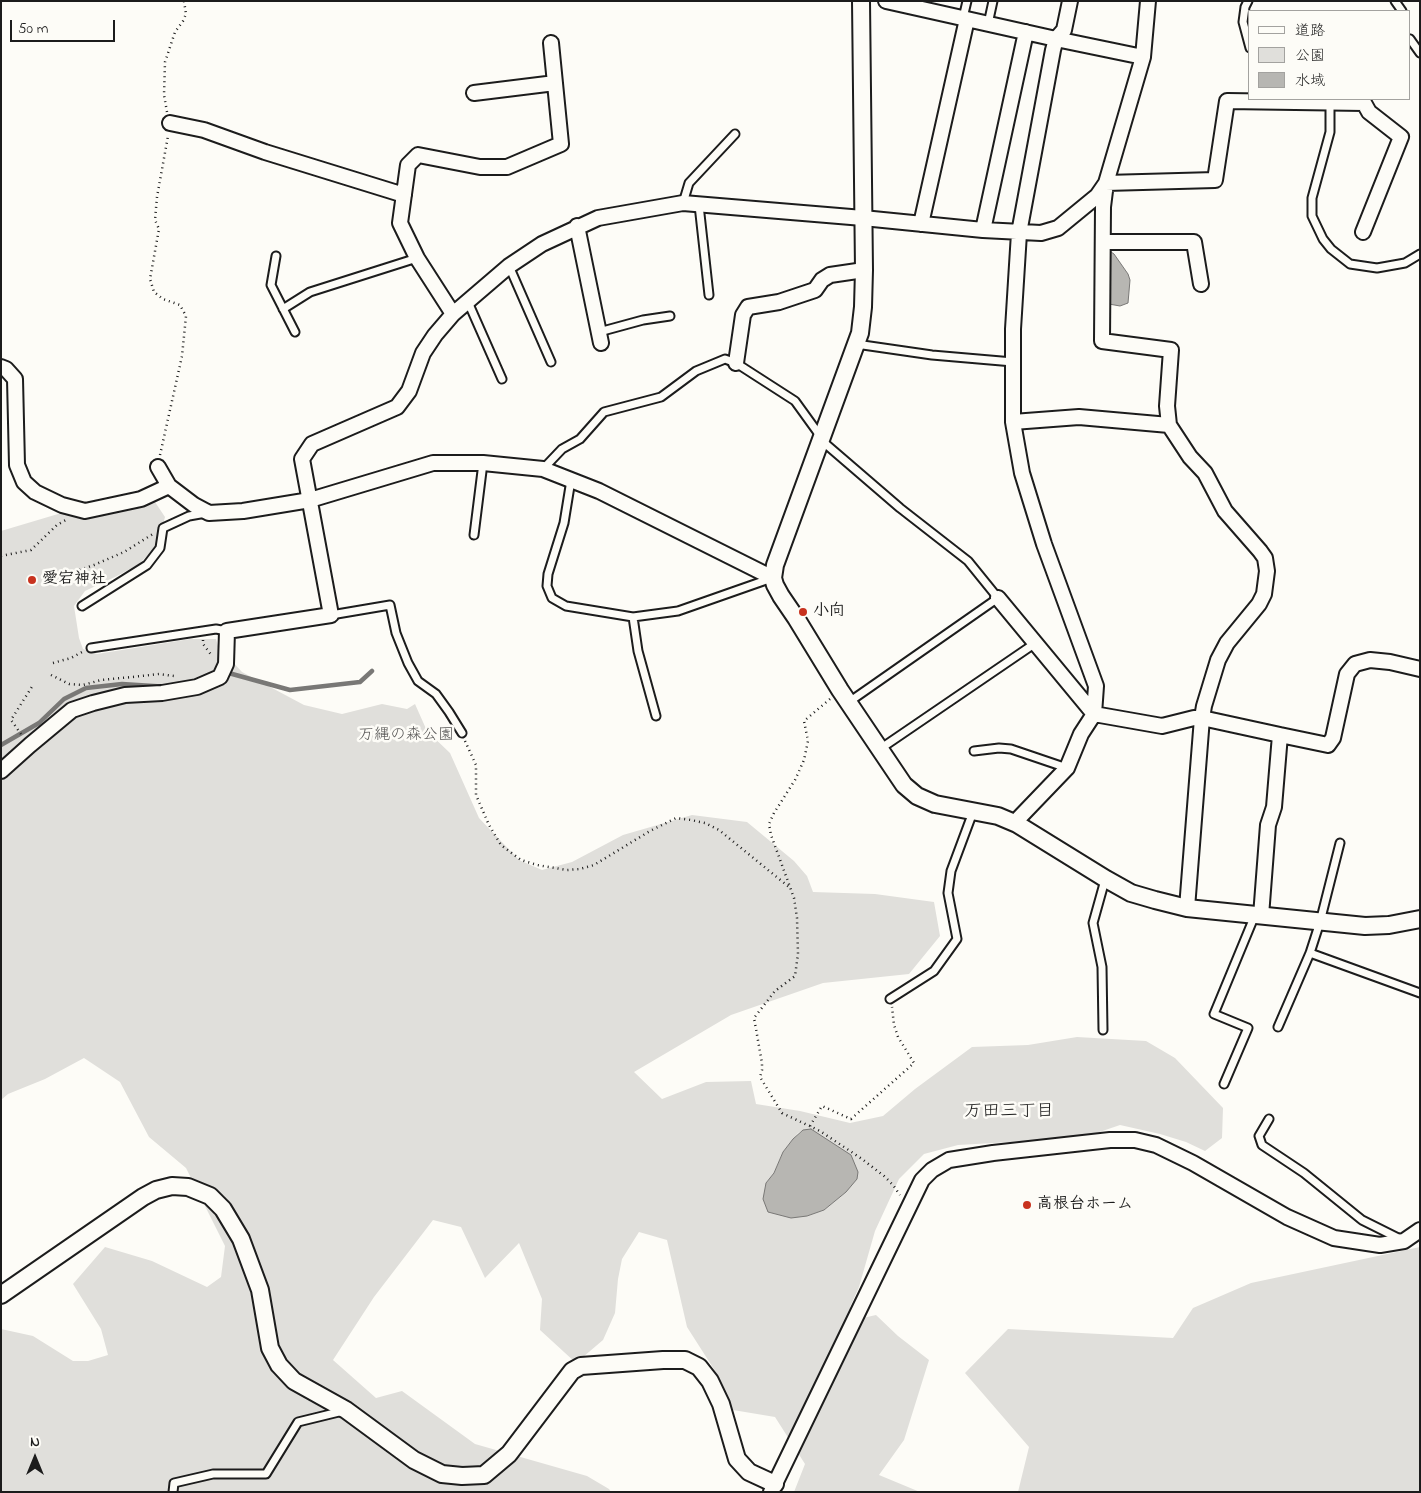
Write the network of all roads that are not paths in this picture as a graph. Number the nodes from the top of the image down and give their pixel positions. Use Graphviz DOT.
graph roads {
  1 [pos="861,1"];
  2 [pos="886,1"];
  3 [pos="967,1"];
  4 [pos="993,1"];
  5 [pos="1070,1"];
  6 [pos="1148,1"];
  7 [pos="1248,1"];
  8 [pos="965,19"];
  9 [pos="988,24"];
  10 [pos="1026,32"];
  11 [pos="1056,39"];
  12 [pos="1411,40"];
  13 [pos="1248,41"];
  14 [pos="551,43"];
  15 [pos="1420,53"];
  16 [pos="1143,57"];
  17 [pos="555,83"];
  18 [pos="474,93"];
  19 [pos="1330,100"];
  20 [pos="1363,101"];
  21 [pos="170,123"];
  22 [pos="735,134"];
  23 [pos="1106,183"];
  24 [pos="404,195"];
  25 [pos="683,203"];
  26 [pos="699,205"];
  27 [pos="863,218"];
  28 [pos="921,224"];
  29 [pos="577,226"];
  30 [pos="983,230"];
  31 [pos="1363,232"];
  32 [pos="1019,233"];
  33 [pos="1103,242"];
  34 [pos="1420,254"];
  35 [pos="276,256"];
  36 [pos="417,258"];
  37 [pos="509,266"];
  38 [pos="864,270"];
  39 [pos="1201,284"];
  40 [pos="709,295"];
  41 [pos="468,302"];
  42 [pos="283,310"];
  43 [pos="453,314"];
  44 [pos="670,316"];
  45 [pos="296,332"];
  46 [pos="600,337"];
  47 [pos="856,344"];
  48 [pos="551,362"];
  49 [pos="1013,362"];
  50 [pos="736,363"];
  51 [pos="1,367"];
  52 [pos="502,379"];
  53 [pos="1013,422"];
  54 [pos="1169,426"];
  55 [pos="821,439"];
  56 [pos="483,463"];
  57 [pos="158,467"];
  58 [pos="543,469"];
  59 [pos="570,480"];
  60 [pos="170,486"];
  61 [pos="310,500"];
  62 [pos="209,513"];
  63 [pos="474,535"];
  64 [pos="773,578"];
  65 [pos="998,598"];
  66 [pos="82,606"];
  67 [pos="332,615"];
  68 [pos="633,617"];
  69 [pos="227,631"];
  70 [pos="1034,644"];
  71 [pos="91,648"];
  72 [pos="1420,668"];
  73 [pos="844,696"];
  74 [pos="1094,714"];
  75 [pos="656,716"];
  76 [pos="1202,718"];
  77 [pos="462,733"];
  78 [pos="1280,735"];
  79 [pos="880,749"];
  80 [pos="974,751"];
  81 [pos="1067,768"];
  82 [pos="1,771"];
  83 [pos="973,810"];
  84 [pos="1017,824"];
  85 [pos="1340,843"];
  86 [pos="1106,879"];
  87 [pos="1187,908"];
  88 [pos="1258,915"];
  89 [pos="1420,919"];
  90 [pos="1320,922"];
  91 [pos="1310,953"];
  92 [pos="1420,993"];
  93 [pos="890,999"];
  94 [pos="1278,1027"];
  95 [pos="1103,1030"];
  96 [pos="1224,1084"];
  97 [pos="1269,1119"];
  98 [pos="1420,1230"];
  99 [pos="1404,1241"];
  100 [pos="1,1295"];
  101 [pos="346,1410"];
  102 [pos="773,1488"];
  103 [pos="173,1492"];
  1 -- 27 [label="street"];
  2 -- 8 [label="street"];
  3 -- 8 [label="lane"];
  4 -- 9 [label="lane"];
  5 -- 11 [label="street"];
  6 -- 16 [label="street"];
  7 -- 13 [label="lane"];
  8 -- 9 [label="street"];
  8 -- 28 [label="street"];
  9 -- 10 [label="street"];
  10 -- 11 [label="street"];
  10 -- 30 [label="street"];
  11 -- 16 [label="street"];
  11 -- 32 [label="street"];
  12 -- 15 [label="lane"];
  14 -- 17 [label="street"];
  16 -- 23 [label="street"];
  17 -- 18 [label="street"];
  17 -- 24 [label="street"];
  19 -- 20 [label="street"];
  19 -- 23 [label="street"];
  19 -- 34 [label="lane"];
  20 -- 31 [label="street"];
  21 -- 24 [label="street"];
  22 -- 25 [label="lane"];
  23 -- 32 [label="street"];
  23 -- 33 [label="street"];
  24 -- 36 [label="street"];
  25 -- 26 [label="street"];
  25 -- 29 [label="street"];
  26 -- 27 [label="street"];
  26 -- 40 [label="lane"];
  27 -- 28 [label="street"];
  27 -- 38 [label="street"];
  28 -- 30 [label="street"];
  29 -- 37 [label="street"];
  29 -- 46 [label="street"];
  30 -- 32 [label="street"];
  32 -- 49 [label="street"];
  33 -- 39 [label="street"];
  33 -- 54 [label="street"];
  35 -- 42 [label="lane"];
  36 -- 42 [label="lane"];
  36 -- 43 [label="street"];
  37 -- 41 [label="street"];
  37 -- 48 [label="lane"];
  38 -- 47 [label="street"];
  38 -- 50 [label="street"];
  41 -- 43 [label="street"];
  41 -- 52 [label="lane"];
  42 -- 45 [label="lane"];
  43 -- 61 [label="street"];
  44 -- 46 [label="lane"];
  47 -- 49 [label="lane"];
  47 -- 55 [label="street"];
  49 -- 53 [label="street"];
  50 -- 55 [label="lane"];
  50 -- 58 [label="lane"];
  51 -- 60 [label="street"];
  53 -- 54 [label="street"];
  53 -- 74 [label="street"];
  54 -- 76 [label="street"];
  55 -- 64 [label="street"];
  55 -- 65 [label="lane"];
  56 -- 58 [label="street"];
  56 -- 61 [label="street"];
  56 -- 63 [label="lane"];
  57 -- 60 [label="street"];
  58 -- 59 [label="street"];
  59 -- 64 [label="street"];
  59 -- 68 [label="lane"];
  60 -- 62 [label="street"];
  61 -- 62 [label="street"];
  61 -- 67 [label="street"];
  62 -- 66 [label="lane"];
  64 -- 68 [label="lane"];
  64 -- 73 [label="street"];
  65 -- 70 [label="street"];
  65 -- 73 [label="lane"];
  67 -- 69 [label="street"];
  67 -- 77 [label="lane"];
  68 -- 75 [label="lane"];
  69 -- 71 [label="lane"];
  69 -- 82 [label="street"];
  70 -- 74 [label="street"];
  70 -- 79 [label="lane"];
  72 -- 78 [label="street"];
  73 -- 79 [label="street"];
  74 -- 76 [label="street"];
  74 -- 81 [label="street"];
  76 -- 78 [label="street"];
  76 -- 87 [label="street"];
  78 -- 88 [label="street"];
  79 -- 83 [label="street"];
  80 -- 81 [label="lane"];
  81 -- 84 [label="street"];
  83 -- 84 [label="street"];
  83 -- 93 [label="lane"];
  84 -- 86 [label="street"];
  85 -- 90 [label="lane"];
  86 -- 87 [label="street"];
  86 -- 95 [label="lane"];
  87 -- 88 [label="street"];
  88 -- 90 [label="street"];
  88 -- 96 [label="lane"];
  89 -- 90 [label="street"];
  90 -- 91 [label="lane"];
  91 -- 92 [label="lane"];
  91 -- 94 [label="lane"];
  97 -- 99 [label="lane"];
  98 -- 99 [label="street"];
  99 -- 102 [label="street"];
  100 -- 101 [label="street"];
  101 -- 102 [label="street"];
  101 -- 103 [label="lane"];
}
